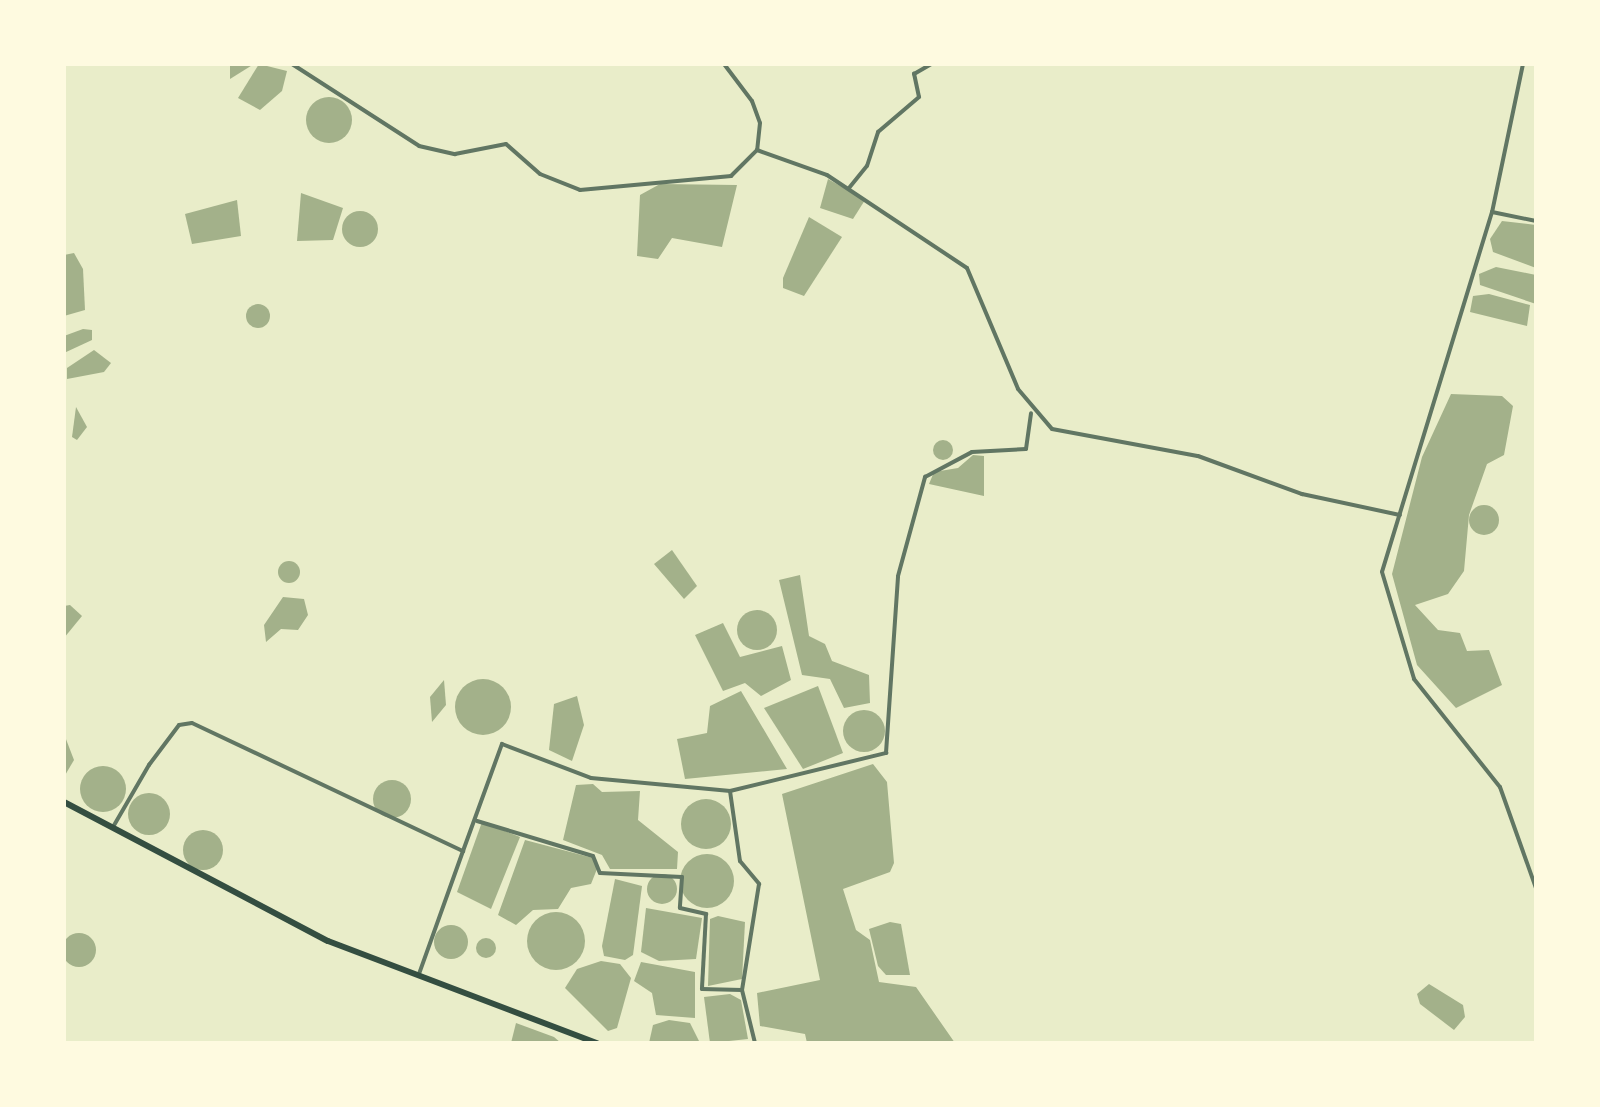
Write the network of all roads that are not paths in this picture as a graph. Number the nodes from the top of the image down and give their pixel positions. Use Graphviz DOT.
graph roads {
  1 [pos="292,64"];
  2 [pos="724,64"];
  3 [pos="931,64"];
  4 [pos="1523,64"];
  5 [pos="757,150"];
  6 [pos="849,188"];
  7 [pos="1492,212"];
  8 [pos="1536,221"];
  9 [pos="1031,413"];
  10 [pos="1400,515"];
  11 [pos="730,791"];
  12 [pos="64,802"];
  13 [pos="475,822"];
  14 [pos="112,829"];
  15 [pos="463,851"];
  16 [pos="1536,888"];
  17 [pos="419,975"];
  18 [pos="742,990"];
  19 [pos="597,1043"];
  20 [pos="755,1043"];
  1 -- 5 [label="street"];
  2 -- 5 [label="street"];
  3 -- 6 [label="street"];
  4 -- 7 [label="street"];
  5 -- 6 [label="street"];
  6 -- 9 [label="street"];
  7 -- 8 [label="street"];
  7 -- 10 [label="street"];
  9 -- 10 [label="street"];
  9 -- 11 [label="street"];
  10 -- 16 [label="street"];
  11 -- 13 [label="street"];
  11 -- 18 [label="street"];
  12 -- 14 [label="main road"];
  13 -- 15 [label="street"];
  13 -- 18 [label="street"];
  14 -- 15 [label="street"];
  14 -- 17 [label="main road"];
  15 -- 17 [label="street"];
  17 -- 19 [label="main road"];
  18 -- 20 [label="street"];
}
